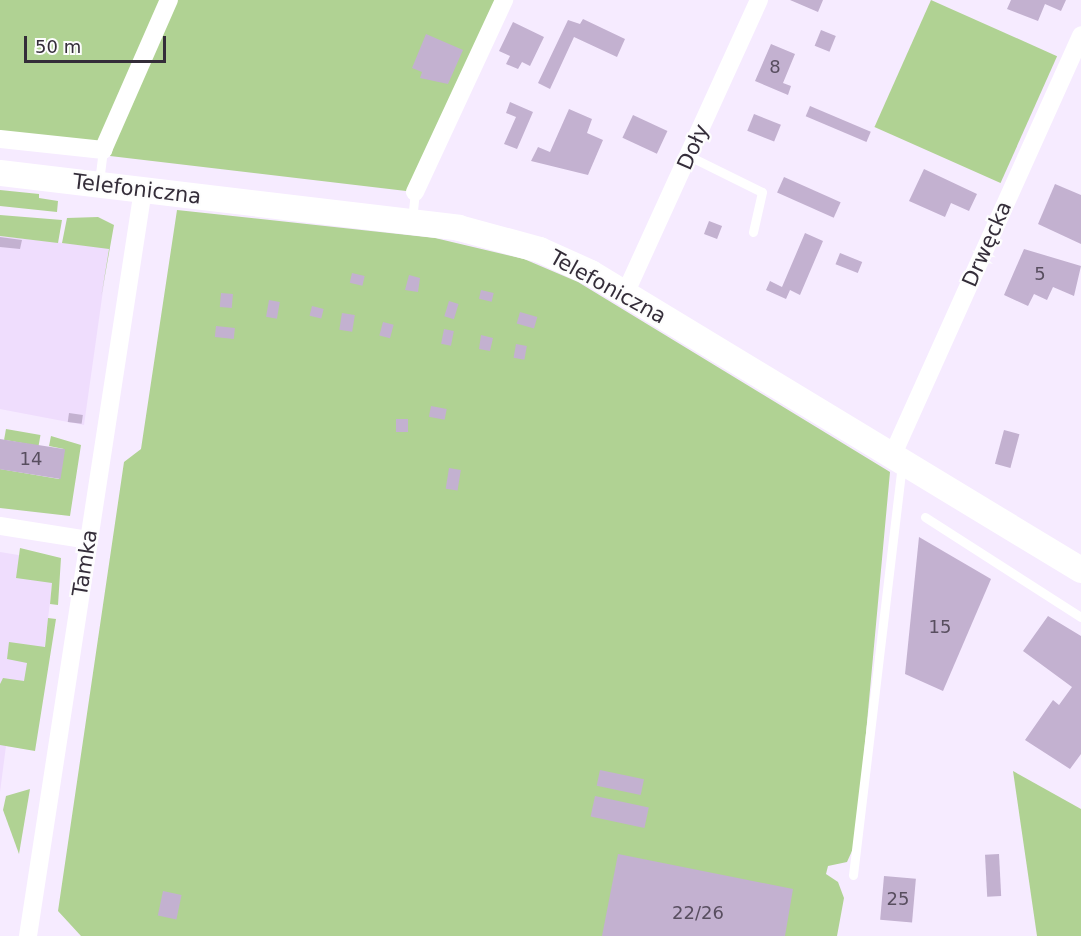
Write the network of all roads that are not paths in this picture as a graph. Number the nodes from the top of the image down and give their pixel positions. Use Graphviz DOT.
graph roads {
  1 [pos="169,0"];
  2 [pos="504,0"];
  3 [pos="759,0"];
  4 [pos="1081,35"];
  5 [pos="0,139"];
  6 [pos="103,150"];
  7 [pos="689,156"];
  8 [pos="0,173"];
  9 [pos="99,184"];
  10 [pos="143,189"];
  11 [pos="415,192"];
  12 [pos="412,222"];
  13 [pos="753,232"];
  14 [pos="625,294"];
  15 [pos="897,457"];
  16 [pos="925,517"];
  17 [pos="0,526"];
  18 [pos="88,540"];
  19 [pos="1081,570"];
  20 [pos="1081,616"];
  21 [pos="853,875"];
  22 [pos="28,936"];
  1 -- 6 [label="street"];
  2 -- 11 [label="street"];
  3 -- 7 [label="street, Doły"];
  4 -- 15 [label="street, Drwęcka"];
  5 -- 6 [label="street"];
  6 -- 9 [label="lane"];
  7 -- 13 [label="lane"];
  7 -- 14 [label="street, Doły"];
  8 -- 9 [label="street, Telefoniczna"];
  9 -- 10 [label="street, Telefoniczna"];
  10 -- 12 [label="street, Telefoniczna"];
  10 -- 18 [label="street, Tamka"];
  11 -- 12 [label="lane"];
  12 -- 14 [label="street, Telefoniczna"];
  14 -- 15 [label="street, Telefoniczna"];
  15 -- 19 [label="street, Telefoniczna"];
  15 -- 21 [label="lane"];
  16 -- 20 [label="lane"];
  17 -- 18 [label="street"];
  18 -- 22 [label="street, Tamka"];
}
